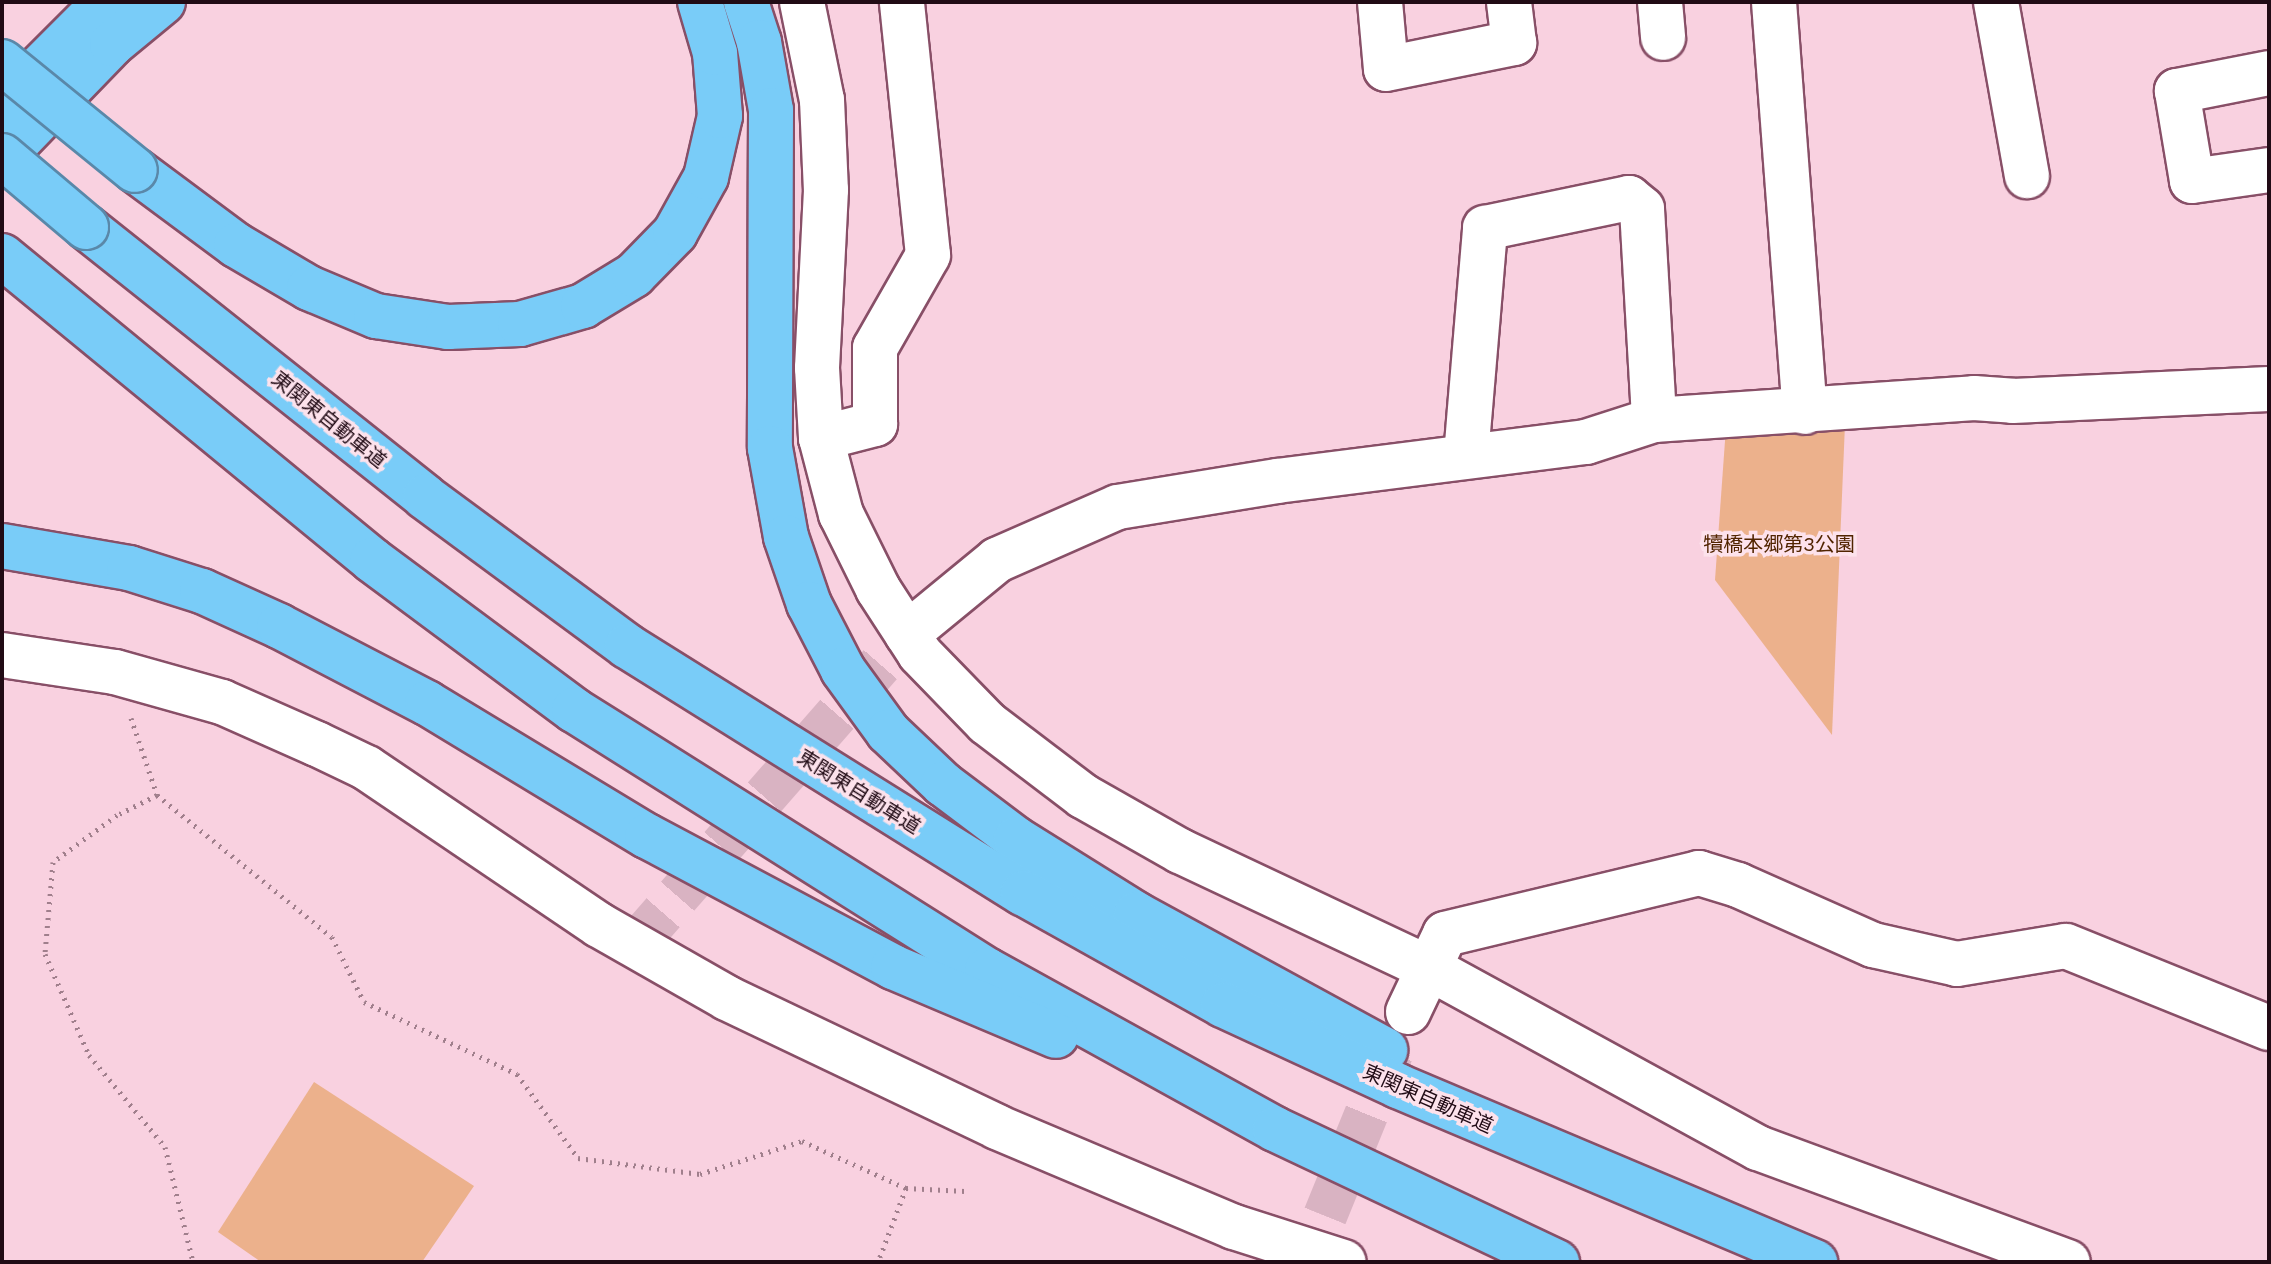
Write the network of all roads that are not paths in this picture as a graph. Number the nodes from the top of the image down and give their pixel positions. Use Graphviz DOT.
graph roads {
  1 [pos="105,2"];
  2 [pos="163,2"];
  3 [pos="700,2"];
  4 [pos="746,2"];
  5 [pos="802,2"];
  6 [pos="902,2"];
  7 [pos="1380,2"];
  8 [pos="1509,2"];
  9 [pos="1774,2"];
  10 [pos="1996,2"];
  11 [pos="2,62"];
  12 [pos="2269,73"];
  13 [pos="2,105"];
  14 [pos="2,157"];
  15 [pos="2269,170"];
  16 [pos="2027,176"];
  17 [pos="17,269"];
  18 [pos="2269,389"];
  19 [pos="1805,412"];
  20 [pos="1654,420"];
  21 [pos="821,438"];
  22 [pos="1466,456"];
  23 [pos="2,546"];
  24 [pos="907,634"];
  25 [pos="2,655"];
  26 [pos="1431,969"];
  27 [pos="1408,1012"];
  28 [pos="2269,1028"];
  29 [pos="1275,1129"];
  30 [pos="1325,1242"];
  31 [pos="1557,1262"];
  32 [pos="1814,1262"];
  33 [pos="2068,1262"];
  1 -- 13 [label="highway"];
  2 -- 14 [label="highway"];
  3 -- 11 [label="highway, bridge"];
  4 -- 32 [label="highway"];
  5 -- 21 [label="street"];
  6 -- 21 [label="street"];
  7 -- 8 [label="street"];
  9 -- 19 [label="street"];
  10 -- 16 [label="street"];
  12 -- 15 [label="street"];
  14 -- 32 [label="highway, 東関東自動車道, bridge"];
  17 -- 29 [label="highway"];
  18 -- 19 [label="street"];
  19 -- 20 [label="street"];
  20 -- 22 [label="street"];
  20 -- 22 [label="street"];
  21 -- 24 [label="street"];
  22 -- 24 [label="street"];
  23 -- 29 [label="highway"];
  24 -- 26 [label="street"];
  25 -- 30 [label="street"];
  26 -- 27 [label="street"];
  26 -- 28 [label="street"];
  26 -- 33 [label="street"];
  29 -- 31 [label="highway"];
}
